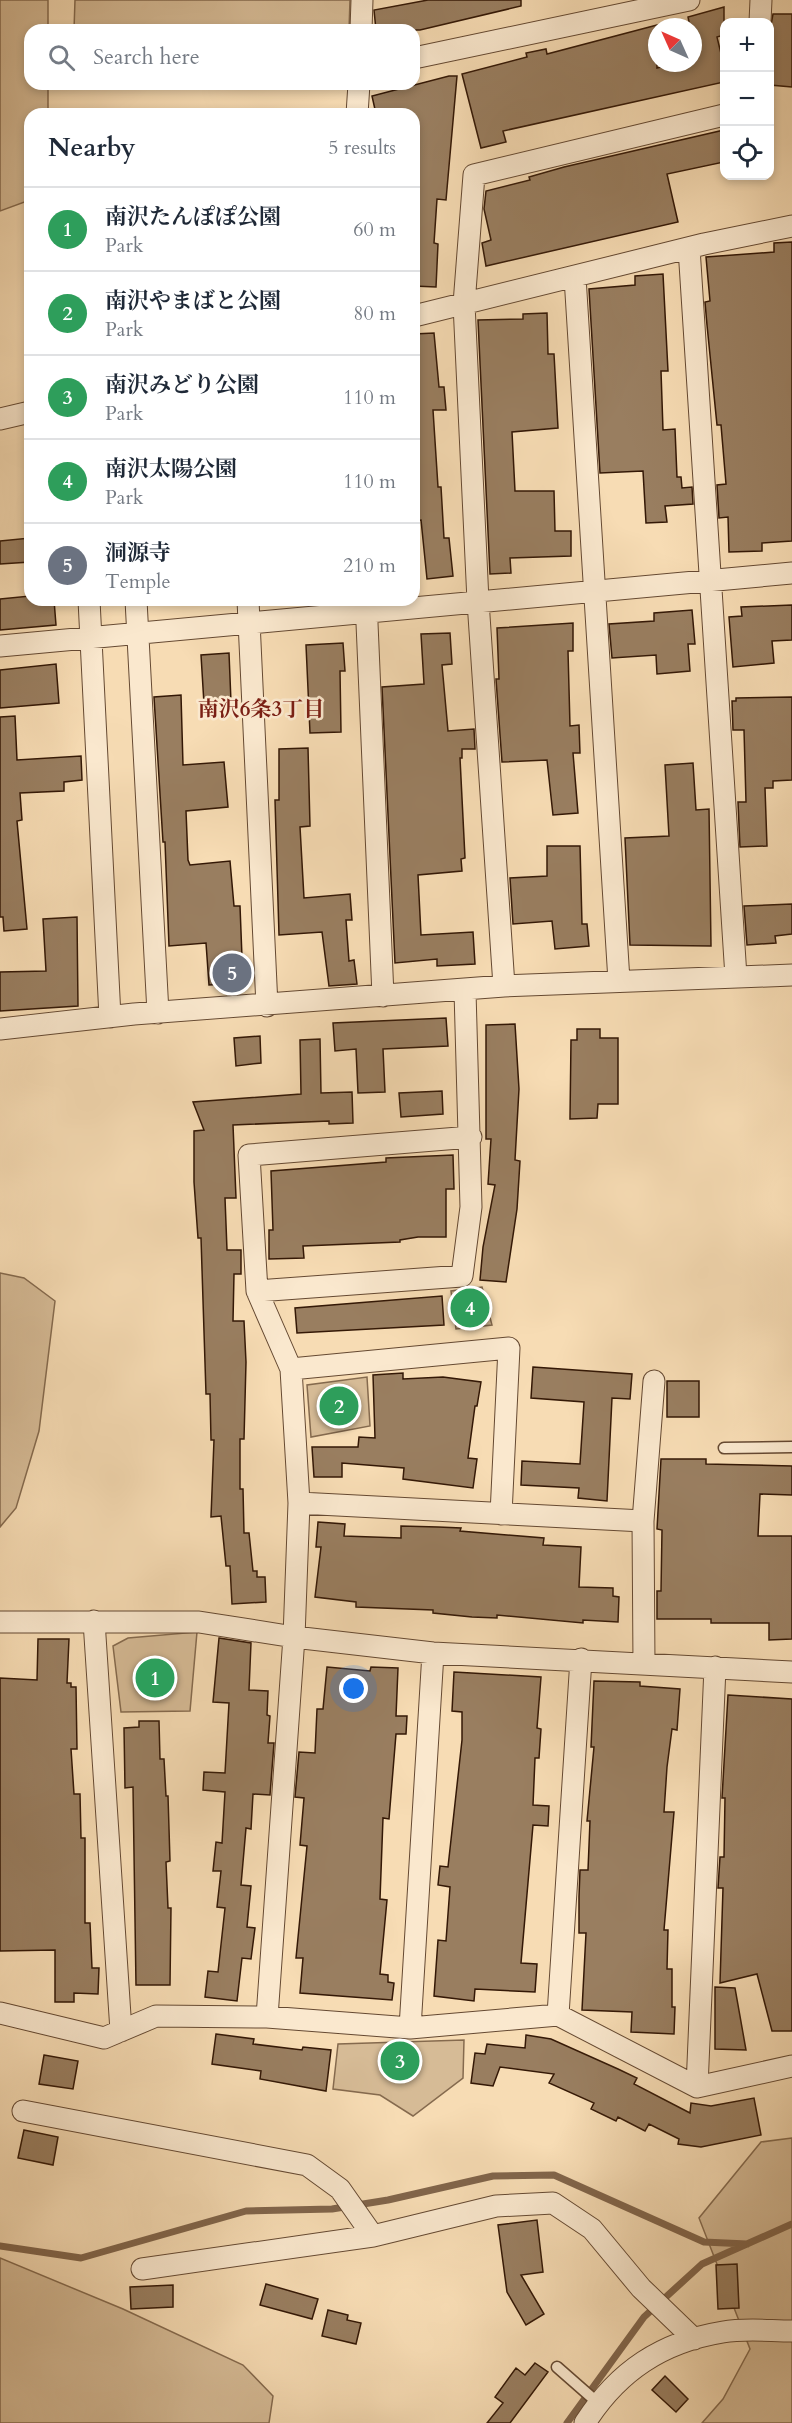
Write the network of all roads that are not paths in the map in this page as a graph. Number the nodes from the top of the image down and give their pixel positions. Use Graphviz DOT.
graph roads {
  1 [pos="362,0"];
  2 [pos="690,0"];
  3 [pos="761,0"];
  4 [pos="760,18"];
  5 [pos="361,24"];
  6 [pos="420,57"];
  7 [pos="358,90"];
  8 [pos="357,108"];
  9 [pos="720,116"];
  10 [pos="792,226"];
  11 [pos="689,248"];
  12 [pos="575,277"];
  13 [pos="464,304"];
  14 [pos="420,315"];
  15 [pos="24,413"];
  16 [pos="0,419"];
  17 [pos="792,573"];
  18 [pos="710,580"];
  19 [pos="593,591"];
  20 [pos="478,601"];
  21 [pos="420,604"];
  22 [pos="90,606"];
  23 [pos="136,606"];
  24 [pos="248,606"];
  25 [pos="366,606"];
  26 [pos="249,621"];
  27 [pos="138,632"];
  28 [pos="92,636"];
  29 [pos="0,646"];
  30 [pos="792,975"];
  31 [pos="736,977"];
  32 [pos="619,981"];
  33 [pos="504,986"];
  34 [pos="465,991"];
  35 [pos="383,996"];
  36 [pos="267,1006"];
  37 [pos="158,1013"];
  38 [pos="110,1017"];
  39 [pos="0,1029"];
  40 [pos="471,1137"];
  41 [pos="257,1291"];
  42 [pos="291,1369"];
  43 [pos="654,1381"];
  44 [pos="792,1447"];
  45 [pos="724,1448"];
  46 [pos="299,1503"];
  47 [pos="501,1514"];
  48 [pos="643,1521"];
  49 [pos="0,1622"];
  50 [pos="94,1622"];
  51 [pos="294,1637"];
  52 [pos="433,1653"];
  53 [pos="581,1659"];
  54 [pos="644,1663"];
  55 [pos="715,1667"];
  56 [pos="792,1672"];
  57 [pos="0,2013"];
  58 [pos="558,2015"];
  59 [pos="267,2017"];
  60 [pos="410,2028"];
  61 [pos="121,2031"];
  62 [pos="792,2066"];
  63 [pos="697,2087"];
  64 [pos="23,2111"];
  65 [pos="367,2229"];
  66 [pos="142,2269"];
  67 [pos="792,2331"];
  68 [pos="694,2339"];
  69 [pos="557,2367"];
  70 [pos="594,2400"];
  71 [pos="585,2423"];
  1 -- 5 [label="street"];
  2 -- 6 [label="street"];
  3 -- 4 [label="street"];
  7 -- 8 [label="street"];
  9 -- 13 [label="street"];
  10 -- 11 [label="street"];
  11 -- 12 [label="street"];
  11 -- 18 [label="street"];
  12 -- 13 [label="street"];
  12 -- 19 [label="street"];
  13 -- 14 [label="street"];
  13 -- 20 [label="street"];
  15 -- 16 [label="street"];
  17 -- 18 [label="street"];
  18 -- 19 [label="street"];
  18 -- 31 [label="street"];
  19 -- 20 [label="street"];
  19 -- 32 [label="street"];
  20 -- 21 [label="street"];
  20 -- 33 [label="street"];
  22 -- 28 [label="street"];
  23 -- 27 [label="street"];
  24 -- 26 [label="street"];
  25 -- 26 [label="street"];
  25 -- 35 [label="street"];
  26 -- 27 [label="street"];
  26 -- 36 [label="street"];
  27 -- 28 [label="street"];
  27 -- 37 [label="street"];
  28 -- 29 [label="street"];
  28 -- 38 [label="street"];
  30 -- 31 [label="street"];
  31 -- 32 [label="street"];
  32 -- 33 [label="street"];
  33 -- 34 [label="street"];
  34 -- 35 [label="street"];
  34 -- 40 [label="street"];
  35 -- 36 [label="street"];
  36 -- 37 [label="street"];
  37 -- 38 [label="street"];
  38 -- 39 [label="street"];
  40 -- 41 [label="street"];
  40 -- 41 [label="street"];
  41 -- 42 [label="street"];
  42 -- 46 [label="street"];
  42 -- 47 [label="street"];
  43 -- 48 [label="street"];
  44 -- 45 [label="lane"];
  46 -- 47 [label="street"];
  46 -- 51 [label="street"];
  47 -- 48 [label="street"];
  48 -- 54 [label="street"];
  49 -- 50 [label="street"];
  50 -- 51 [label="street"];
  50 -- 61 [label="street"];
  51 -- 52 [label="street"];
  51 -- 59 [label="street"];
  52 -- 53 [label="street"];
  52 -- 60 [label="street"];
  53 -- 54 [label="street"];
  53 -- 58 [label="street"];
  54 -- 55 [label="street"];
  55 -- 56 [label="street"];
  55 -- 63 [label="street"];
  57 -- 61 [label="street"];
  58 -- 60 [label="street"];
  58 -- 63 [label="street"];
  59 -- 60 [label="street"];
  59 -- 61 [label="street"];
  62 -- 63 [label="street"];
  64 -- 65 [label="street"];
  65 -- 66 [label="street"];
  65 -- 68 [label="street"];
  67 -- 68 [label="street"];
  68 -- 70 [label="street"];
  69 -- 70 [label="lane"];
  70 -- 71 [label="street"];
}
